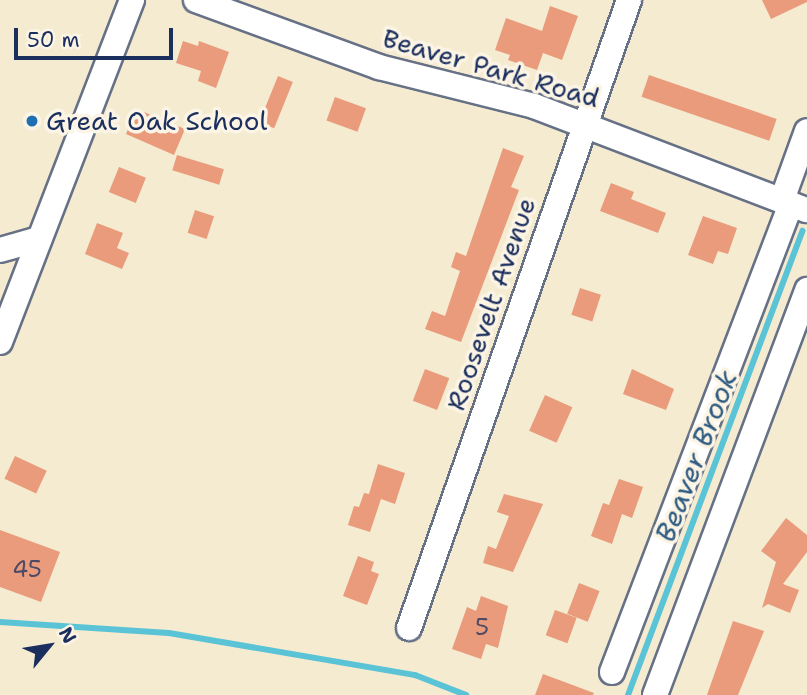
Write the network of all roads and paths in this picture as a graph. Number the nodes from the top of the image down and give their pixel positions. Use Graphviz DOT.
graph roads {
  1 [pos="132,0"];
  2 [pos="196,0"];
  3 [pos="629,0"];
  4 [pos="585,125"];
  5 [pos="807,131"];
  6 [pos="793,205"];
  7 [pos="40,239"];
  8 [pos="0,250"];
  9 [pos="0,287"];
  10 [pos="807,290"];
  11 [pos="10,314"];
  12 [pos="0,342"];
  13 [pos="409,628"];
  14 [pos="612,672"];
  15 [pos="656,695"];
  1 -- 7 [label="street"];
  2 -- 4 [label="street, Beaver Park Road"];
  3 -- 4 [label="street, Roosevelt Avenue"];
  4 -- 6 [label="street, Beaver Park Road"];
  4 -- 13 [label="street, Roosevelt Avenue"];
  5 -- 6 [label="street"];
  6 -- 14 [label="street"];
  7 -- 8 [label="street"];
  7 -- 11 [label="street"];
  9 -- 11 [label="street"];
  10 -- 15 [label="street"];
  11 -- 12 [label="street"];
}
